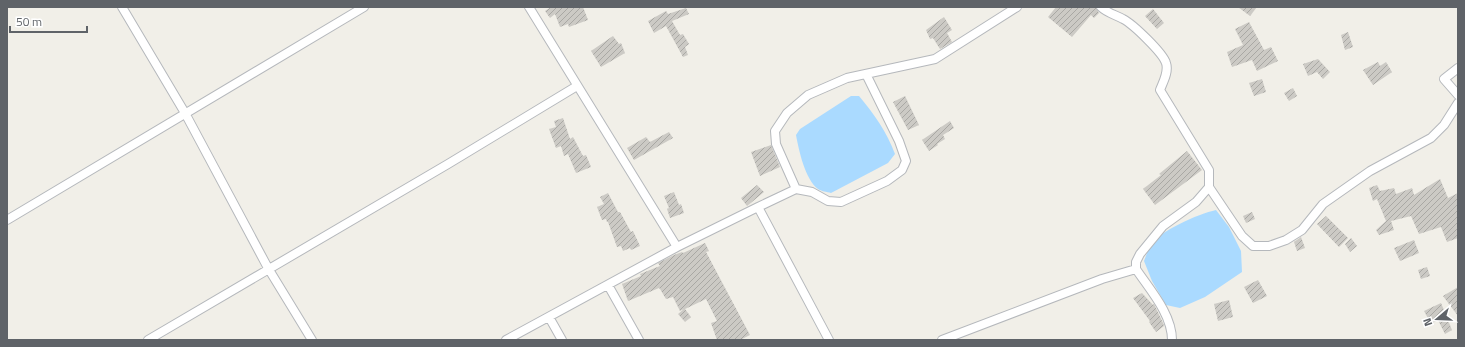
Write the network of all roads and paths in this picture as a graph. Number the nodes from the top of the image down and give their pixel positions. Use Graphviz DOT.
graph roads {
  1 [pos="122,7"];
  2 [pos="364,7"];
  3 [pos="529,7"];
  4 [pos="1017,7"];
  5 [pos="1101,7"];
  6 [pos="1458,68"];
  7 [pos="866,74"];
  8 [pos="577,86"];
  9 [pos="1458,95"];
  10 [pos="1458,103"];
  11 [pos="185,113"];
  12 [pos="1208,187"];
  13 [pos="796,190"];
  14 [pos="758,207"];
  15 [pos="7,220"];
  16 [pos="677,247"];
  17 [pos="268,268"];
  18 [pos="1136,269"];
  19 [pos="608,285"];
  20 [pos="549,317"];
  21 [pos="520,337"];
  22 [pos="148,340"];
  23 [pos="312,340"];
  24 [pos="506,340"];
  25 [pos="562,340"];
  26 [pos="639,340"];
  27 [pos="829,340"];
  28 [pos="942,340"];
  29 [pos="1172,340"];
  1 -- 11 [label="street"];
  2 -- 11 [label="street"];
  3 -- 8 [label="street"];
  4 -- 7 [label="street"];
  5 -- 12 [label="street"];
  6 -- 9 [label="street"];
  7 -- 13 [label="street"];
  7 -- 13 [label="street"];
  8 -- 16 [label="street"];
  8 -- 17 [label="street"];
  10 -- 12 [label="street"];
  11 -- 15 [label="street"];
  11 -- 17 [label="street"];
  12 -- 18 [label="street"];
  13 -- 14 [label="street"];
  14 -- 16 [label="street"];
  14 -- 27 [label="street"];
  16 -- 19 [label="street"];
  17 -- 22 [label="street"];
  17 -- 23 [label="street"];
  18 -- 28 [label="street"];
  18 -- 29 [label="street"];
  19 -- 20 [label="street"];
  19 -- 26 [label="street"];
  20 -- 21 [label="street"];
  20 -- 25 [label="street"];
  21 -- 24 [label="street"];
}
